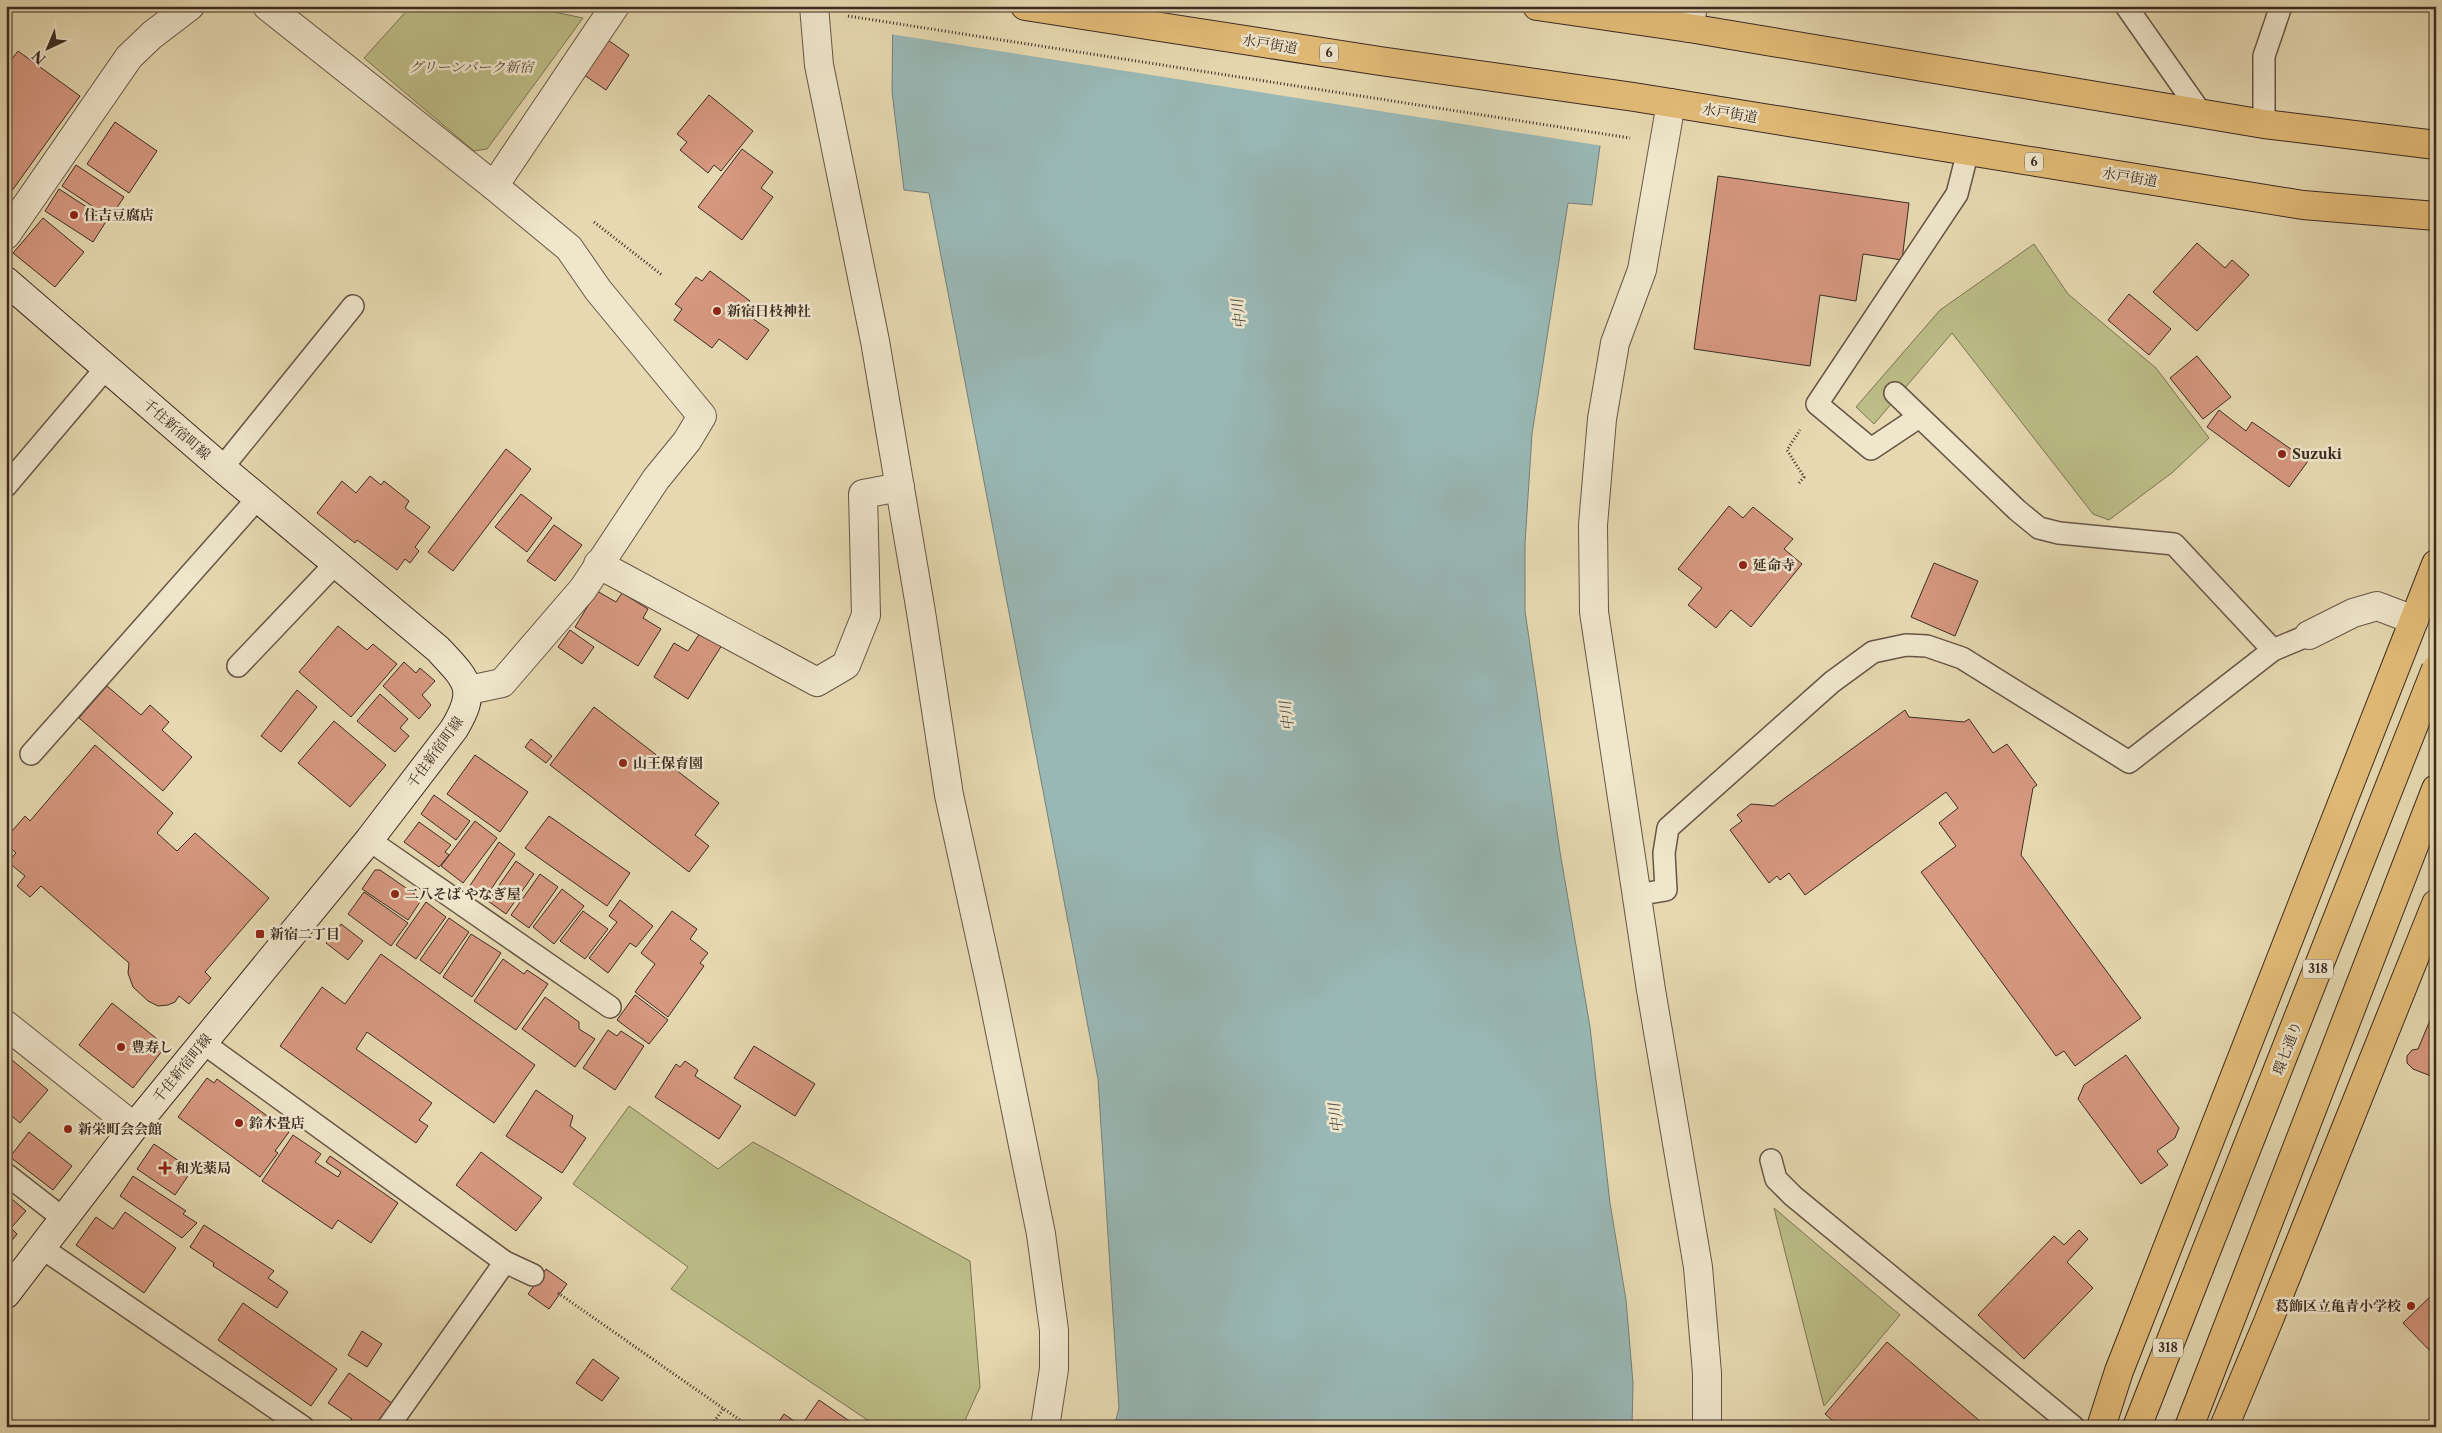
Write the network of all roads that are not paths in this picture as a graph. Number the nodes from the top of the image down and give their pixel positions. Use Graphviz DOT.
graph roads {
  1 [pos="190,6"];
  2 [pos="267,6"];
  3 [pos="615,6"];
  4 [pos="814,6"];
  5 [pos="1025,6"];
  6 [pos="1538,6"];
  7 [pos="2126,6"];
  8 [pos="2281,6"];
  9 [pos="1691,17"];
  10 [pos="1671,103"];
  11 [pos="2200,113"];
  12 [pos="2264,124"];
  13 [pos="2436,145"];
  14 [pos="1968,151"];
  15 [pos="494,186"];
  16 [pos="2436,216"];
  17 [pos="6,235"];
  18 [pos="6,281"];
  19 [pos="353,306"];
  20 [pos="106,368"];
  21 [pos="1894,392"];
  22 [pos="1920,417"];
  23 [pos="222,468"];
  24 [pos="6,486"];
  25 [pos="900,487"];
  26 [pos="258,498"];
  27 [pos="336,563"];
  28 [pos="598,564"];
  29 [pos="2436,564"];
  30 [pos="2414,620"];
  31 [pos="2309,635"];
  32 [pos="2273,650"];
  33 [pos="238,666"];
  34 [pos="2436,669"];
  35 [pos="469,690"];
  36 [pos="31,754"];
  37 [pos="2436,789"];
  38 [pos="369,840"];
  39 [pos="1636,895"];
  40 [pos="2436,904"];
  41 [pos="610,1007"];
  42 [pos="6,1025"];
  43 [pos="202,1042"];
  44 [pos="134,1127"];
  45 [pos="1771,1160"];
  46 [pos="6,1174"];
  47 [pos="64,1219"];
  48 [pos="42,1248"];
  49 [pos="505,1262"];
  50 [pos="533,1275"];
  51 [pos="6,1294"];
  52 [pos="303,1427"];
  53 [pos="388,1427"];
  54 [pos="1045,1427"];
  55 [pos="1706,1427"];
  56 [pos="2074,1427"];
  57 [pos="2100,1427"];
  58 [pos="2137,1427"];
  59 [pos="2189,1427"];
  60 [pos="2224,1427"];
  1 -- 17 [label="street"];
  2 -- 15 [label="street"];
  3 -- 15 [label="street"];
  4 -- 25 [label="street"];
  5 -- 10 [label="main road, 水戸街道 / 6"];
  6 -- 9 [label="main road"];
  7 -- 11 [label="lane"];
  8 -- 12 [label="lane"];
  9 -- 11 [label="main road"];
  10 -- 14 [label="main road, 水戸街道 / 6"];
  10 -- 39 [label="street"];
  11 -- 12 [label="main road"];
  12 -- 13 [label="main road"];
  14 -- 16 [label="main road, 水戸街道 / 6"];
  14 -- 22 [label="lane"];
  15 -- 28 [label="street"];
  18 -- 20 [label="street, 千住新宿町線"];
  19 -- 23 [label="lane"];
  20 -- 23 [label="street, 千住新宿町線"];
  20 -- 24 [label="lane"];
  21 -- 22 [label="lane"];
  22 -- 32 [label="lane"];
  23 -- 26 [label="street, 千住新宿町線"];
  25 -- 28 [label="street"];
  25 -- 54 [label="street"];
  26 -- 27 [label="street, 千住新宿町線"];
  26 -- 36 [label="lane"];
  27 -- 33 [label="lane"];
  27 -- 35 [label="street, 千住新宿町線"];
  28 -- 35 [label="street"];
  29 -- 30 [label="main road"];
  30 -- 31 [label="street"];
  30 -- 57 [label="main road"];
  31 -- 32 [label="lane"];
  32 -- 39 [label="lane"];
  34 -- 58 [label="main road, 環七通り / 318, bridge"];
  35 -- 38 [label="street, 千住新宿町線"];
  37 -- 59 [label="main road"];
  38 -- 41 [label="lane"];
  38 -- 43 [label="street, 千住新宿町線"];
  39 -- 55 [label="street"];
  40 -- 60 [label="main road"];
  42 -- 44 [label="street"];
  43 -- 44 [label="street, 千住新宿町線"];
  43 -- 49 [label="lane"];
  44 -- 47 [label="street, 千住新宿町線"];
  45 -- 56 [label="lane"];
  46 -- 47 [label="lane"];
  47 -- 48 [label="street, 千住新宿町線"];
  48 -- 51 [label="street, 千住新宿町線"];
  48 -- 52 [label="lane"];
  49 -- 50 [label="lane"];
  49 -- 53 [label="lane"];
}
